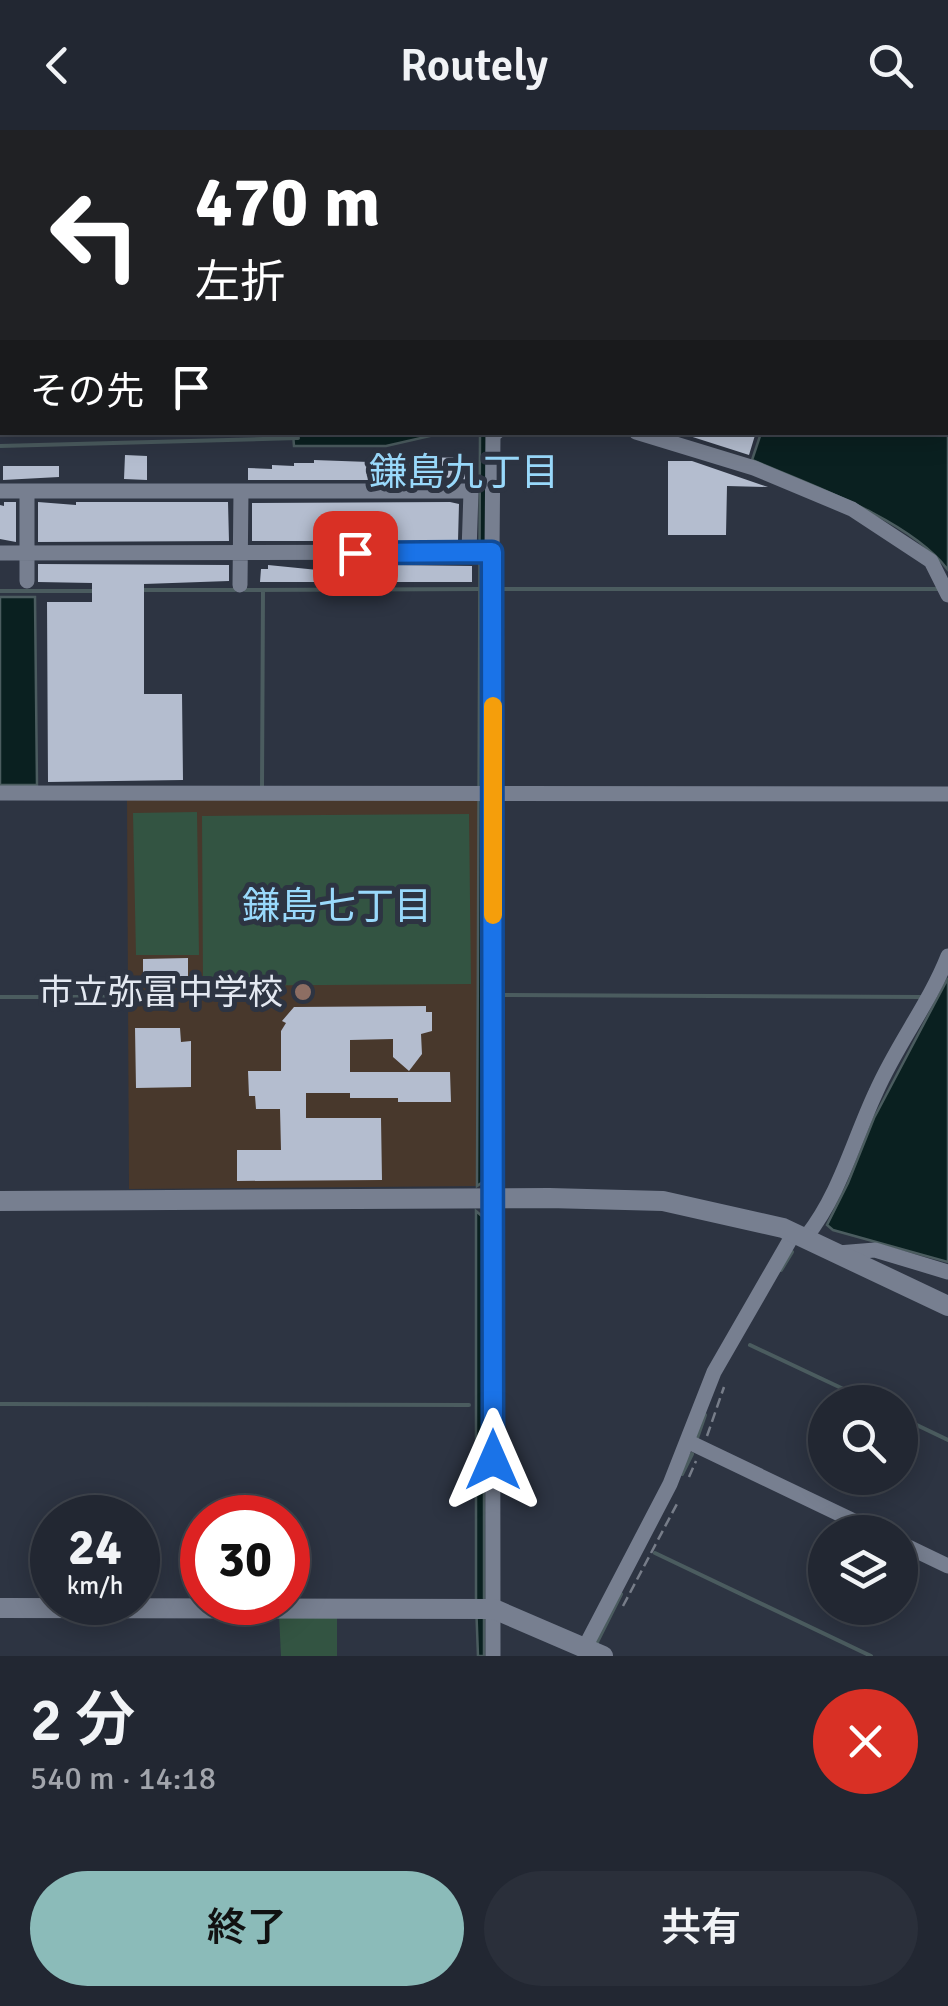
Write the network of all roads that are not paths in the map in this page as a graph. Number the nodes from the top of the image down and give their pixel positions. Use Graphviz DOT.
graph roads {
  1 [pos="493,435"];
  2 [pos="646,435"];
  3 [pos="0,491"];
  4 [pos="28,491"];
  5 [pos="241,492"];
  6 [pos="472,552"];
  7 [pos="492,552"];
  8 [pos="240,553"];
  9 [pos="0,554"];
  10 [pos="27,554"];
  11 [pos="27,581"];
  12 [pos="240,585"];
  13 [pos="948,595"];
  14 [pos="0,793"];
  15 [pos="485,794"];
  16 [pos="948,794"];
  17 [pos="948,956"];
  18 [pos="491,1199"];
  19 [pos="0,1201"];
  20 [pos="800,1235"];
  21 [pos="838,1253"];
  22 [pos="948,1272"];
  23 [pos="948,1306"];
  24 [pos="689,1442"];
  25 [pos="841,1515"];
  26 [pos="918,1552"];
  27 [pos="948,1566"];
  28 [pos="0,1608"];
  29 [pos="484,1609"];
  30 [pos="594,1652"];
  31 [pos="493,1656"];
  1 -- 7 [label="street"];
  2 -- 13 [label="street"];
  3 -- 4 [label="street"];
  4 -- 5 [label="street"];
  4 -- 10 [label="street"];
  5 -- 6 [label="street"];
  5 -- 8 [label="street"];
  6 -- 7 [label="street"];
  6 -- 8 [label="street"];
  7 -- 15 [label="street"];
  8 -- 10 [label="street"];
  8 -- 12 [label="street"];
  9 -- 10 [label="street"];
  10 -- 11 [label="street"];
  14 -- 15 [label="street"];
  15 -- 16 [label="street"];
  15 -- 18 [label="street"];
  17 -- 20 [label="street"];
  18 -- 19 [label="street"];
  18 -- 20 [label="street"];
  18 -- 29 [label="street"];
  20 -- 21 [label="street"];
  20 -- 24 [label="street"];
  21 -- 22 [label="street"];
  21 -- 23 [label="street"];
  24 -- 25 [label="street"];
  24 -- 30 [label="street"];
  26 -- 27 [label="street"];
  28 -- 29 [label="street"];
  29 -- 30 [label="street"];
  29 -- 31 [label="street"];
}
